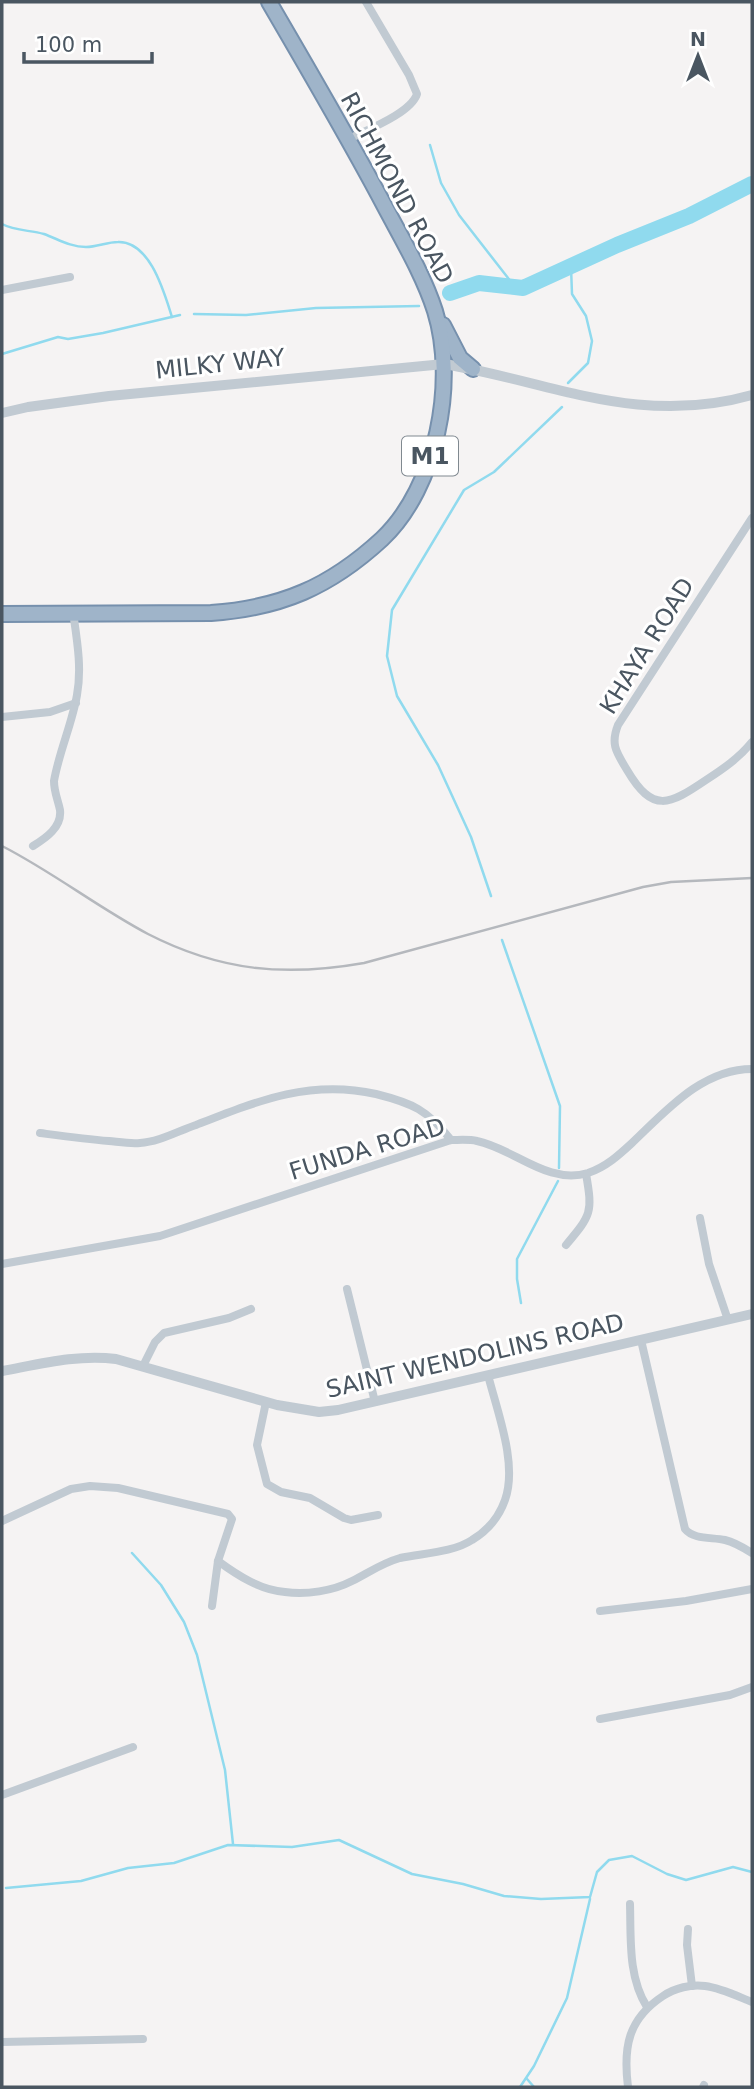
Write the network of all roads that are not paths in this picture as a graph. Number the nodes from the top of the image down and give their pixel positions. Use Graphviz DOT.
graph roads {
  1 [pos="269,2"];
  2 [pos="366,2"];
  3 [pos="349,139"];
  4 [pos="70,277"];
  5 [pos="2,290"];
  6 [pos="435,312"];
  7 [pos="444,364"];
  8 [pos="473,369"];
  9 [pos="752,395"];
  10 [pos="2,413"];
  11 [pos="752,518"];
  12 [pos="73,612"];
  13 [pos="2,614"];
  14 [pos="76,703"];
  15 [pos="2,717"];
  16 [pos="752,742"];
  17 [pos="33,846"];
  18 [pos="752,1069"];
  19 [pos="40,1133"];
  20 [pos="451,1140"];
  21 [pos="586,1174"];
  22 [pos="700,1218"];
  23 [pos="566,1245"];
  24 [pos="2,1264"];
  25 [pos="348,1289"];
  26 [pos="251,1309"];
  27 [pos="752,1314"];
  28 [pos="728,1320"];
  29 [pos="641,1340"];
  30 [pos="143,1366"];
  31 [pos="2,1371"];
  32 [pos="488,1375"];
  33 [pos="266,1402"];
  34 [pos="375,1402"];
  35 [pos="378,1515"];
  36 [pos="2,1521"];
  37 [pos="752,1553"];
  38 [pos="218,1561"];
  39 [pos="752,1589"];
  40 [pos="212,1606"];
  41 [pos="600,1611"];
  42 [pos="752,1686"];
  43 [pos="600,1719"];
  44 [pos="133,1748"];
  45 [pos="2,1795"];
  46 [pos="630,1904"];
  47 [pos="688,1929"];
  48 [pos="692,1986"];
  49 [pos="752,2002"];
  50 [pos="647,2007"];
  51 [pos="143,2039"];
  52 [pos="2,2042"];
  53 [pos="628,2087"];
  1 -- 3 [label="highway, RICHMOND ROAD / M1"];
  2 -- 3 [label="street"];
  3 -- 6 [label="highway, RICHMOND ROAD / M1"];
  4 -- 5 [label="street"];
  6 -- 7 [label="highway, RICHMOND ROAD / M1"];
  6 -- 8 [label="highway"];
  7 -- 8 [label="street, MILKY WAY"];
  7 -- 10 [label="street, MILKY WAY"];
  7 -- 12 [label="highway, RICHMOND ROAD / M1"];
  8 -- 9 [label="street, MILKY WAY"];
  11 -- 16 [label="street, KHAYA ROAD"];
  12 -- 13 [label="highway, RICHMOND ROAD / M1"];
  12 -- 14 [label="street"];
  14 -- 15 [label="street"];
  14 -- 17 [label="street"];
  18 -- 21 [label="street"];
  19 -- 20 [label="street"];
  20 -- 21 [label="street, FUNDA ROAD"];
  20 -- 24 [label="street, FUNDA ROAD"];
  21 -- 23 [label="street"];
  22 -- 28 [label="street"];
  25 -- 34 [label="street"];
  26 -- 30 [label="street"];
  27 -- 28 [label="street, SAINT WENDOLINS ROAD"];
  28 -- 29 [label="street, SAINT WENDOLINS ROAD"];
  29 -- 32 [label="street, SAINT WENDOLINS ROAD"];
  29 -- 37 [label="street"];
  30 -- 31 [label="street, SAINT WENDOLINS ROAD"];
  30 -- 33 [label="street, SAINT WENDOLINS ROAD"];
  32 -- 34 [label="street, SAINT WENDOLINS ROAD"];
  32 -- 38 [label="street"];
  33 -- 34 [label="street, SAINT WENDOLINS ROAD"];
  33 -- 35 [label="street"];
  36 -- 38 [label="street"];
  38 -- 40 [label="street"];
  39 -- 41 [label="street"];
  42 -- 43 [label="street"];
  44 -- 45 [label="street"];
  46 -- 50 [label="street"];
  47 -- 48 [label="street"];
  48 -- 49 [label="street"];
  48 -- 50 [label="street"];
  50 -- 53 [label="street"];
  51 -- 52 [label="street"];
}
